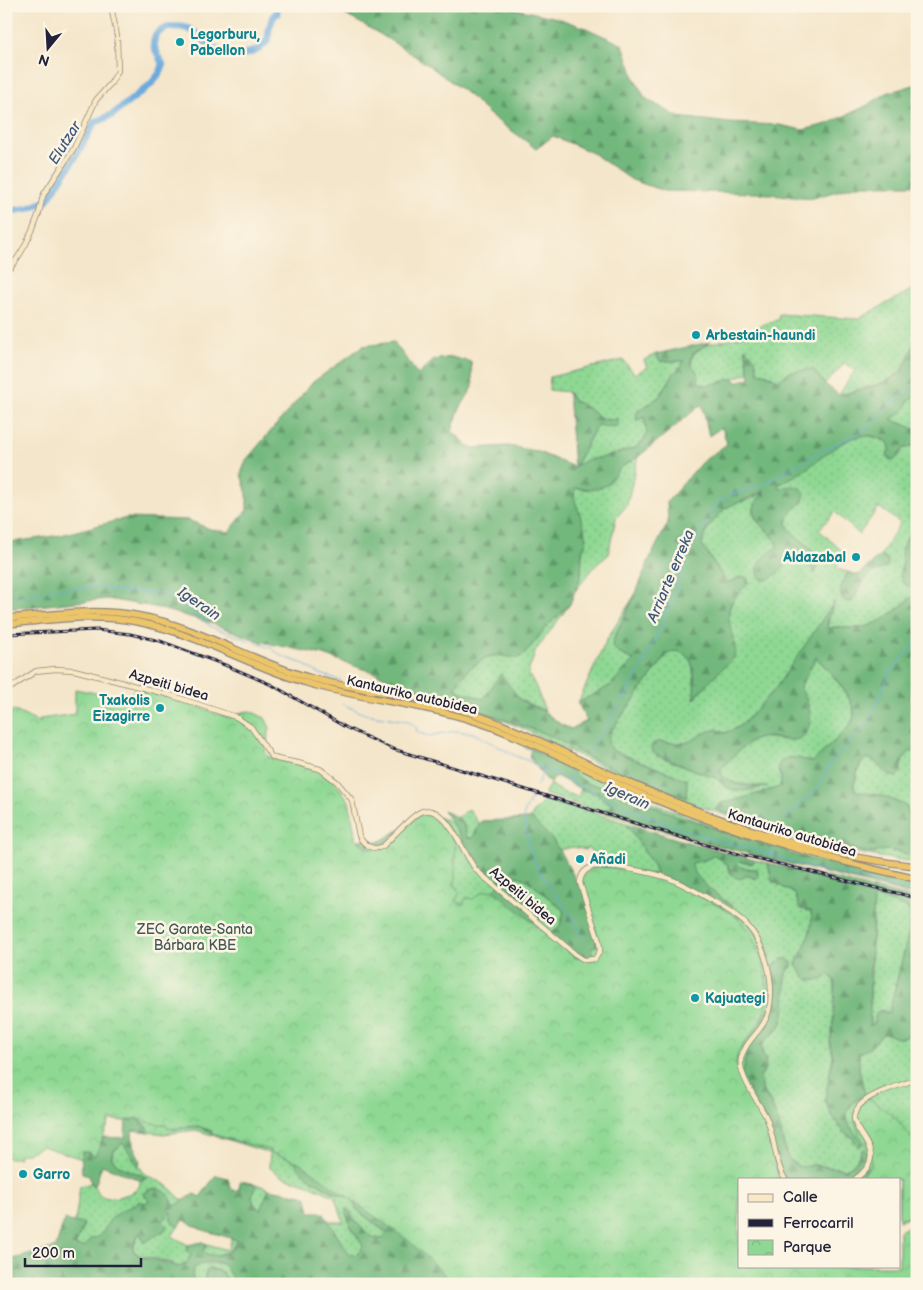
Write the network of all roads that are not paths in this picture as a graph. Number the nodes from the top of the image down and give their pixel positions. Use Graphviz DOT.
graph roads {
  1 [pos="111,6"];
  2 [pos="6,271"];
  3 [pos="6,618"];
  4 [pos="6,624"];
  5 [pos="6,690"];
  6 [pos="917,866"];
  7 [pos="917,880"];
  8 [pos="917,1079"];
  9 [pos="784,1178"];
  10 [pos="856,1178"];
  11 [pos="826,1284"];
  12 [pos="832,1284"];
  1 -- 2 [label="main road"];
  3 -- 6 [label="highway, Kantauriko autobidea"];
  4 -- 7 [label="highway, Kantauriko autobidea"];
  5 -- 9 [label="main road, Azpeiti bidea"];
  8 -- 10 [label="main road"];
  11 -- 12 [label="main road"];
}
